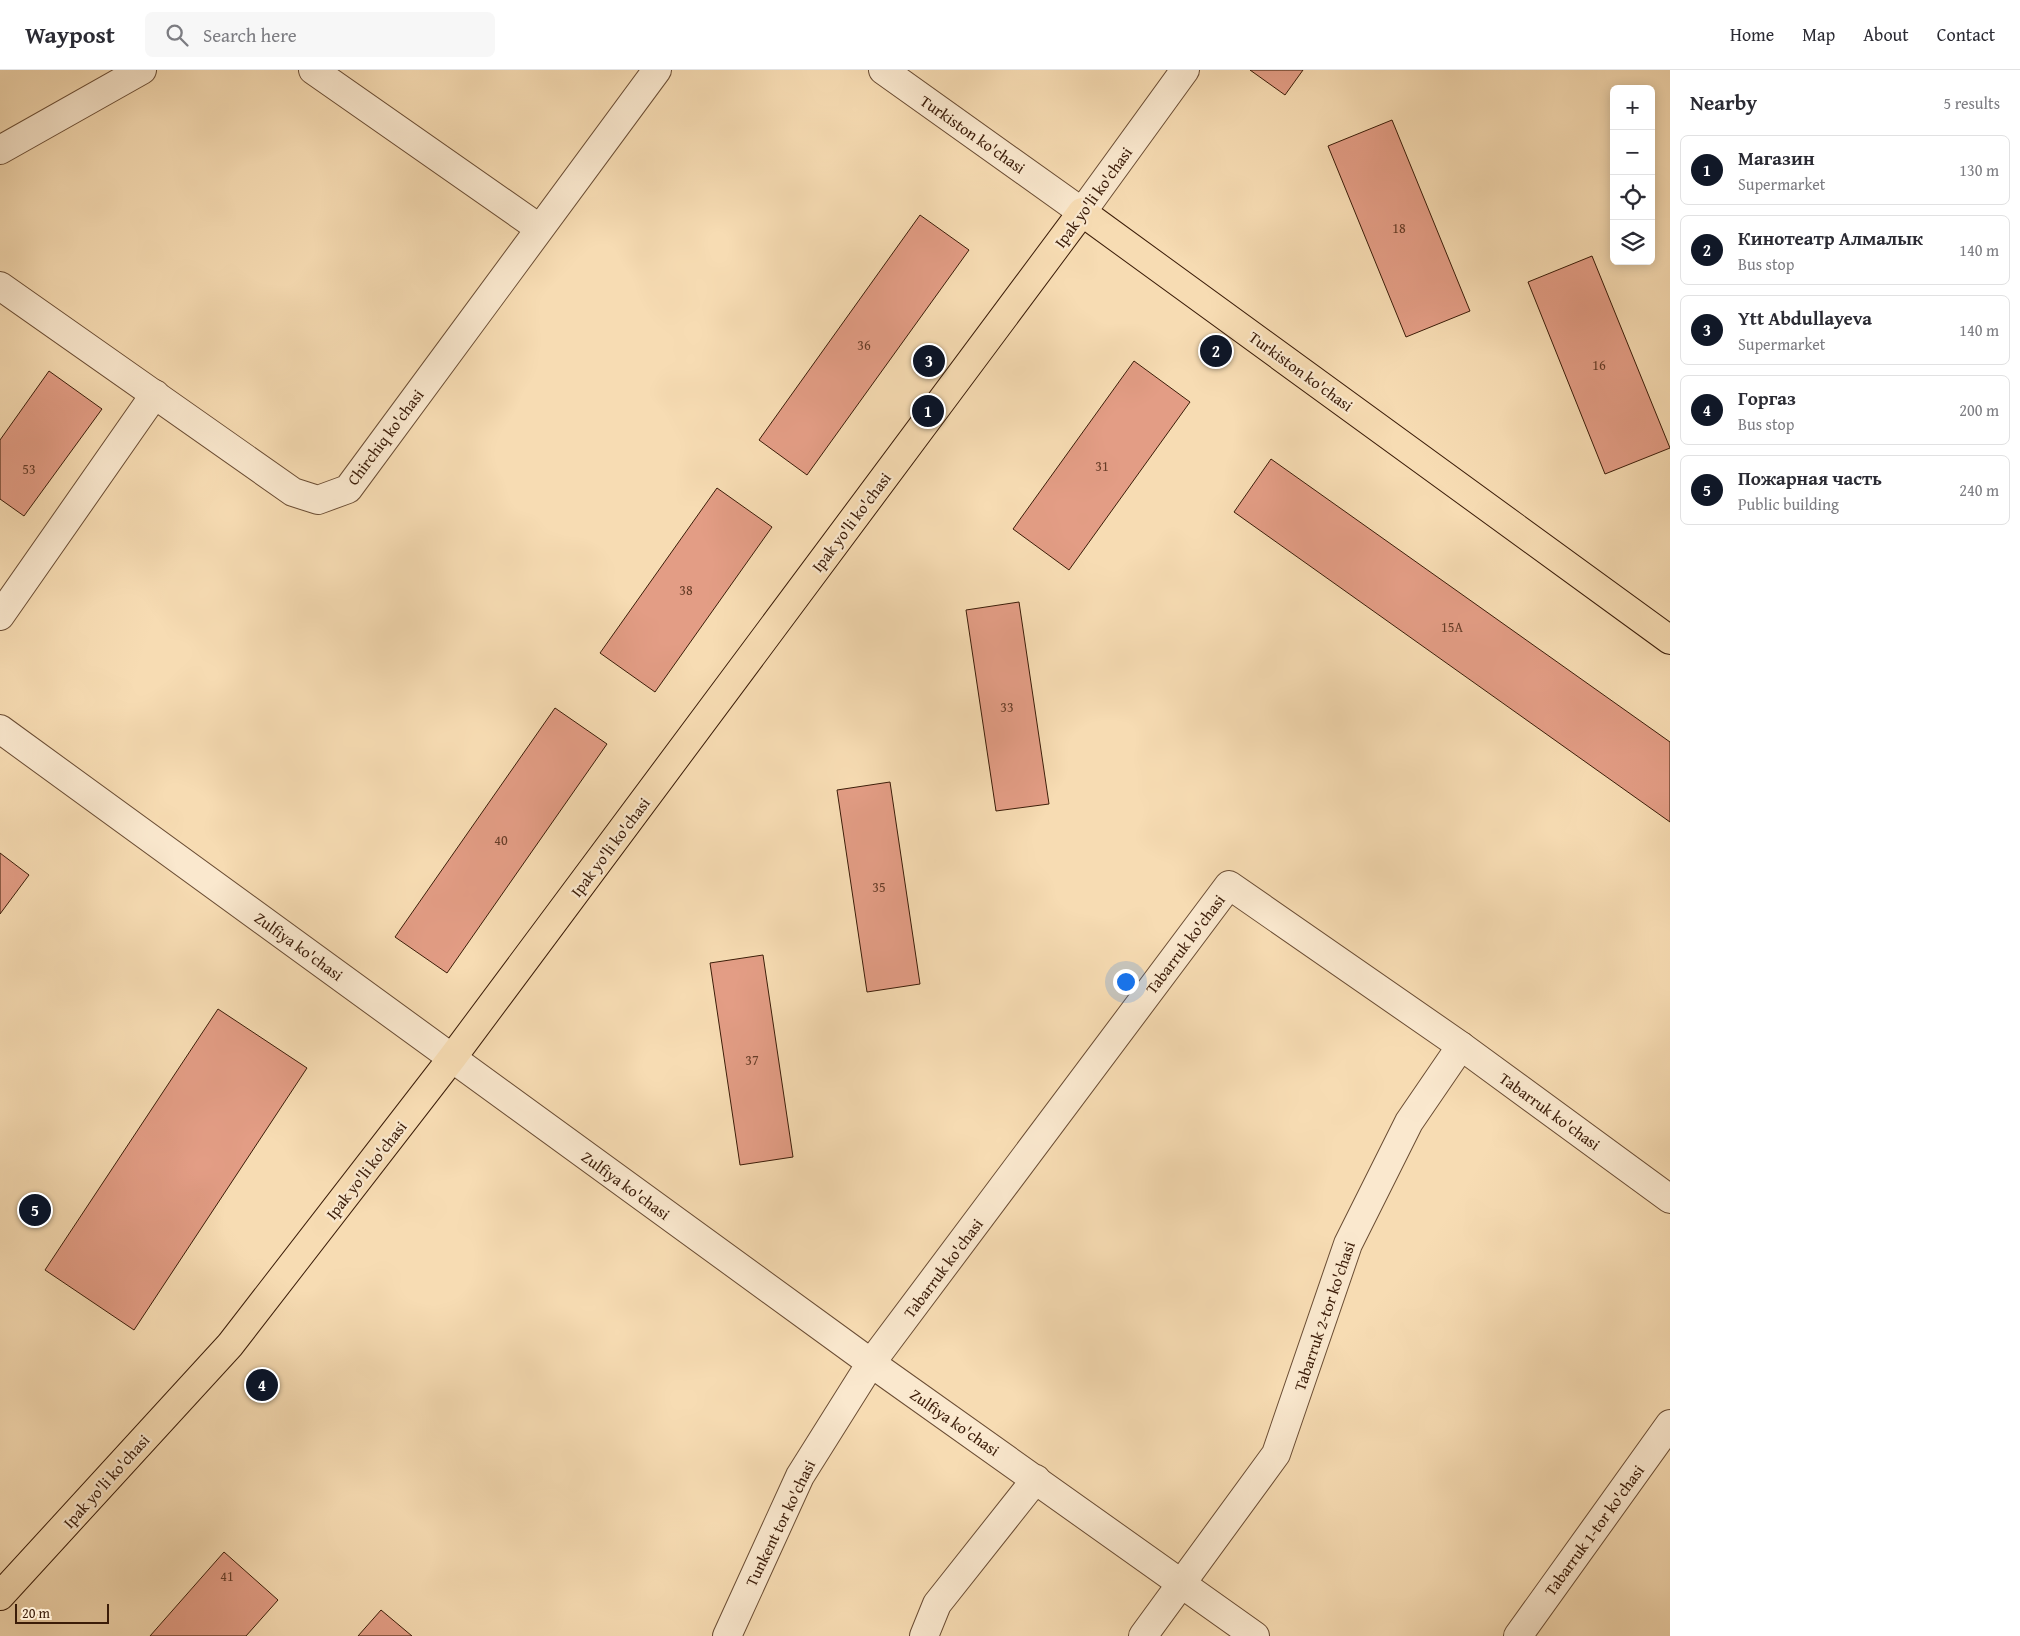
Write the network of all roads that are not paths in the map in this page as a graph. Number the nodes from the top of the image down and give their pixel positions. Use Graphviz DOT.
graph roads {
  1 [pos="142,70"];
  2 [pos="313,70"];
  3 [pos="657,70"];
  4 [pos="883,70"];
  5 [pos="1185,70"];
  6 [pos="0,150"];
  7 [pos="1082,212"];
  8 [pos="539,228"];
  9 [pos="0,286"];
  10 [pos="155,394"];
  11 [pos="0,616"];
  12 [pos="1670,640"];
  13 [pos="0,729"];
  14 [pos="1461,1046"];
  15 [pos="452,1058"];
  16 [pos="1670,1198"];
  17 [pos="872,1363"];
  18 [pos="1670,1424"];
  19 [pos="1036,1479"];
  20 [pos="1181,1582"];
  21 [pos="0,1596"];
  22 [pos="727,1636"];
  23 [pos="924,1636"];
  24 [pos="1143,1636"];
  25 [pos="1255,1636"];
  26 [pos="1518,1636"];
  1 -- 6 [label="street"];
  2 -- 8 [label="street"];
  3 -- 8 [label="street, Chirchiq ko'chasi"];
  4 -- 7 [label="street, Turkiston ko'chasi"];
  5 -- 7 [label="street, Ipak yo'li ko'chasi"];
  7 -- 12 [label="main road, Turkiston ko'chasi"];
  7 -- 15 [label="main road, Ipak yo'li ko'chasi"];
  8 -- 10 [label="street, Chirchiq ko'chasi"];
  9 -- 10 [label="street, Chirchiq ko'chasi"];
  10 -- 11 [label="street"];
  13 -- 15 [label="street, Zulfiya ko'chasi"];
  14 -- 16 [label="street, Tabarruk ko'chasi"];
  14 -- 17 [label="street, Tabarruk ko'chasi"];
  14 -- 20 [label="street, Tabarruk 2-tor ko'chasi"];
  15 -- 17 [label="street, Zulfiya ko'chasi"];
  15 -- 21 [label="main road, Ipak yo'li ko'chasi"];
  17 -- 19 [label="street, Zulfiya ko'chasi"];
  17 -- 22 [label="street, Tunkent tor ko'chasi"];
  18 -- 26 [label="street, Tabarruk 1-tor ko'chasi"];
  19 -- 20 [label="street, Zulfiya ko'chasi"];
  19 -- 23 [label="street"];
  20 -- 24 [label="street, Tabarruk 2-tor ko'chasi"];
  20 -- 25 [label="street, Zulfiya ko'chasi"];
}
